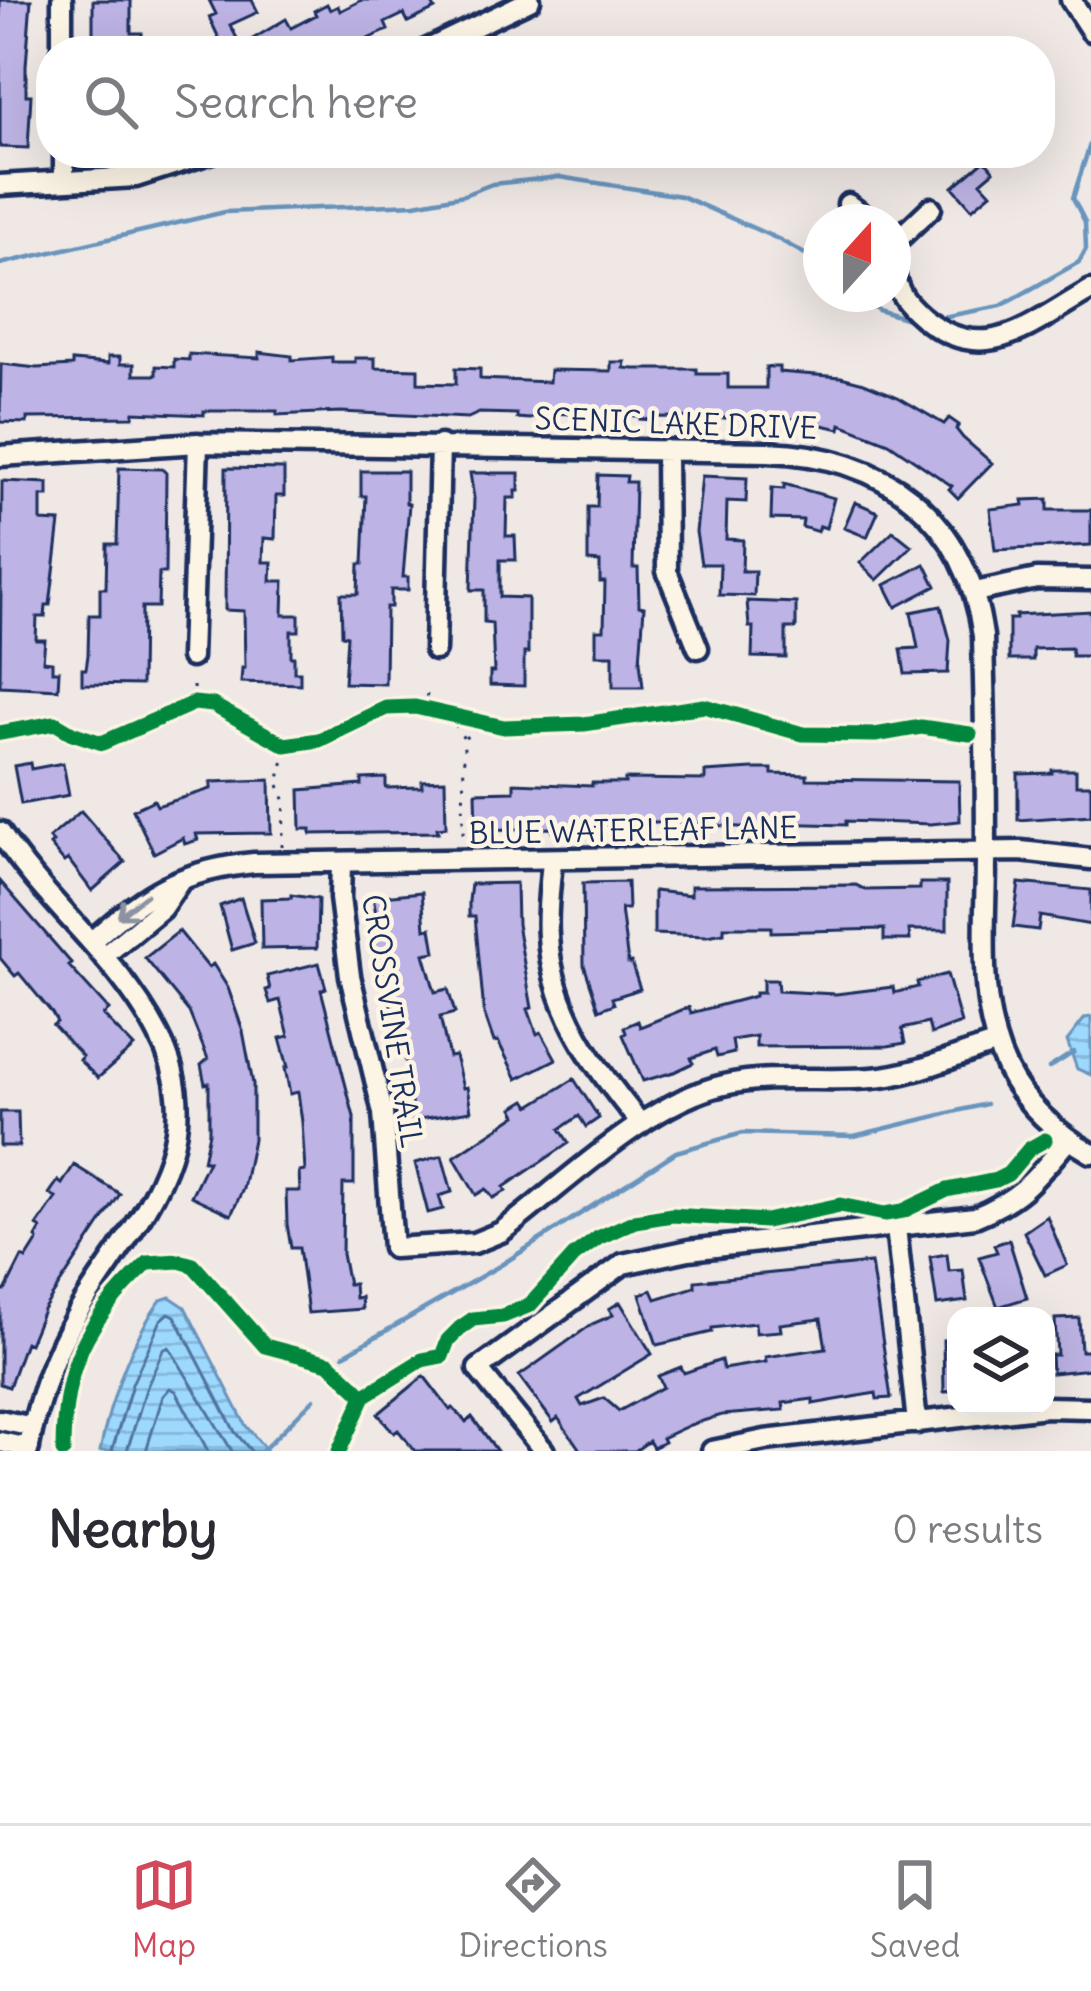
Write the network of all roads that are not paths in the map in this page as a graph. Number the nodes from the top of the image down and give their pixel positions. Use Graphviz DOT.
graph roads {
  1 [pos="62,0"];
  2 [pos="1072,0"];
  3 [pos="520,2"];
  4 [pos="1091,31"];
  5 [pos="62,36"];
  6 [pos="453,36"];
  7 [pos="64,168"];
  8 [pos="164,168"];
  9 [pos="64,181"];
  10 [pos="0,185"];
  11 [pos="931,208"];
  12 [pos="911,227"];
  13 [pos="1091,290"];
  14 [pos="911,307"];
  15 [pos="198,443"];
  16 [pos="440,445"];
  17 [pos="666,450"];
  18 [pos="0,456"];
  19 [pos="1091,580"];
  20 [pos="975,592"];
  21 [pos="698,648"];
  22 [pos="435,650"];
  23 [pos="191,657"];
  24 [pos="0,832"];
  25 [pos="986,854"];
  26 [pos="1091,859"];
  27 [pos="552,861"];
  28 [pos="340,864"];
  29 [pos="98,948"];
  30 [pos="997,1043"];
  31 [pos="641,1124"];
  32 [pos="1068,1140"];
  33 [pos="1091,1153"];
  34 [pos="896,1227"];
  35 [pos="1091,1408"];
  36 [pos="0,1420"];
  37 [pos="917,1423"];
  38 [pos="33,1426"];
  39 [pos="0,1442"];
  40 [pos="28,1449"];
  41 [pos="544,1451"];
  42 [pos="712,1451"];
  1 -- 5 [label="street"];
  2 -- 4 [label="street"];
  3 -- 6 [label="street"];
  7 -- 9 [label="street"];
  8 -- 9 [label="street"];
  9 -- 10 [label="street"];
  11 -- 12 [label="street"];
  13 -- 14 [label="street"];
  15 -- 16 [label="street, SCENIC LAKE DRIVE"];
  15 -- 18 [label="street, SCENIC LAKE DRIVE"];
  15 -- 23 [label="street"];
  16 -- 17 [label="street, SCENIC LAKE DRIVE"];
  16 -- 22 [label="street"];
  17 -- 20 [label="street, SCENIC LAKE DRIVE"];
  17 -- 21 [label="street"];
  19 -- 20 [label="street"];
  20 -- 25 [label="street, SCENIC LAKE DRIVE"];
  24 -- 29 [label="street"];
  25 -- 26 [label="street, BLUE WATERLEAF LANE"];
  25 -- 27 [label="street, BLUE WATERLEAF LANE"];
  25 -- 30 [label="street, SCENIC LAKE DRIVE"];
  27 -- 28 [label="street, BLUE WATERLEAF LANE"];
  27 -- 31 [label="street"];
  28 -- 29 [label="street, BLUE WATERLEAF LANE"];
  28 -- 31 [label="street, CROSSVINE TRAIL"];
  29 -- 38 [label="street"];
  30 -- 31 [label="street, CROSSVINE TRAIL"];
  30 -- 32 [label="street, SCENIC LAKE DRIVE"];
  32 -- 33 [label="street, SCENIC LAKE DRIVE"];
  32 -- 34 [label="street"];
  34 -- 37 [label="street"];
  34 -- 41 [label="street"];
  35 -- 37 [label="street"];
  36 -- 38 [label="street"];
  37 -- 42 [label="street"];
  38 -- 40 [label="street"];
  39 -- 40 [label="street"];
}
